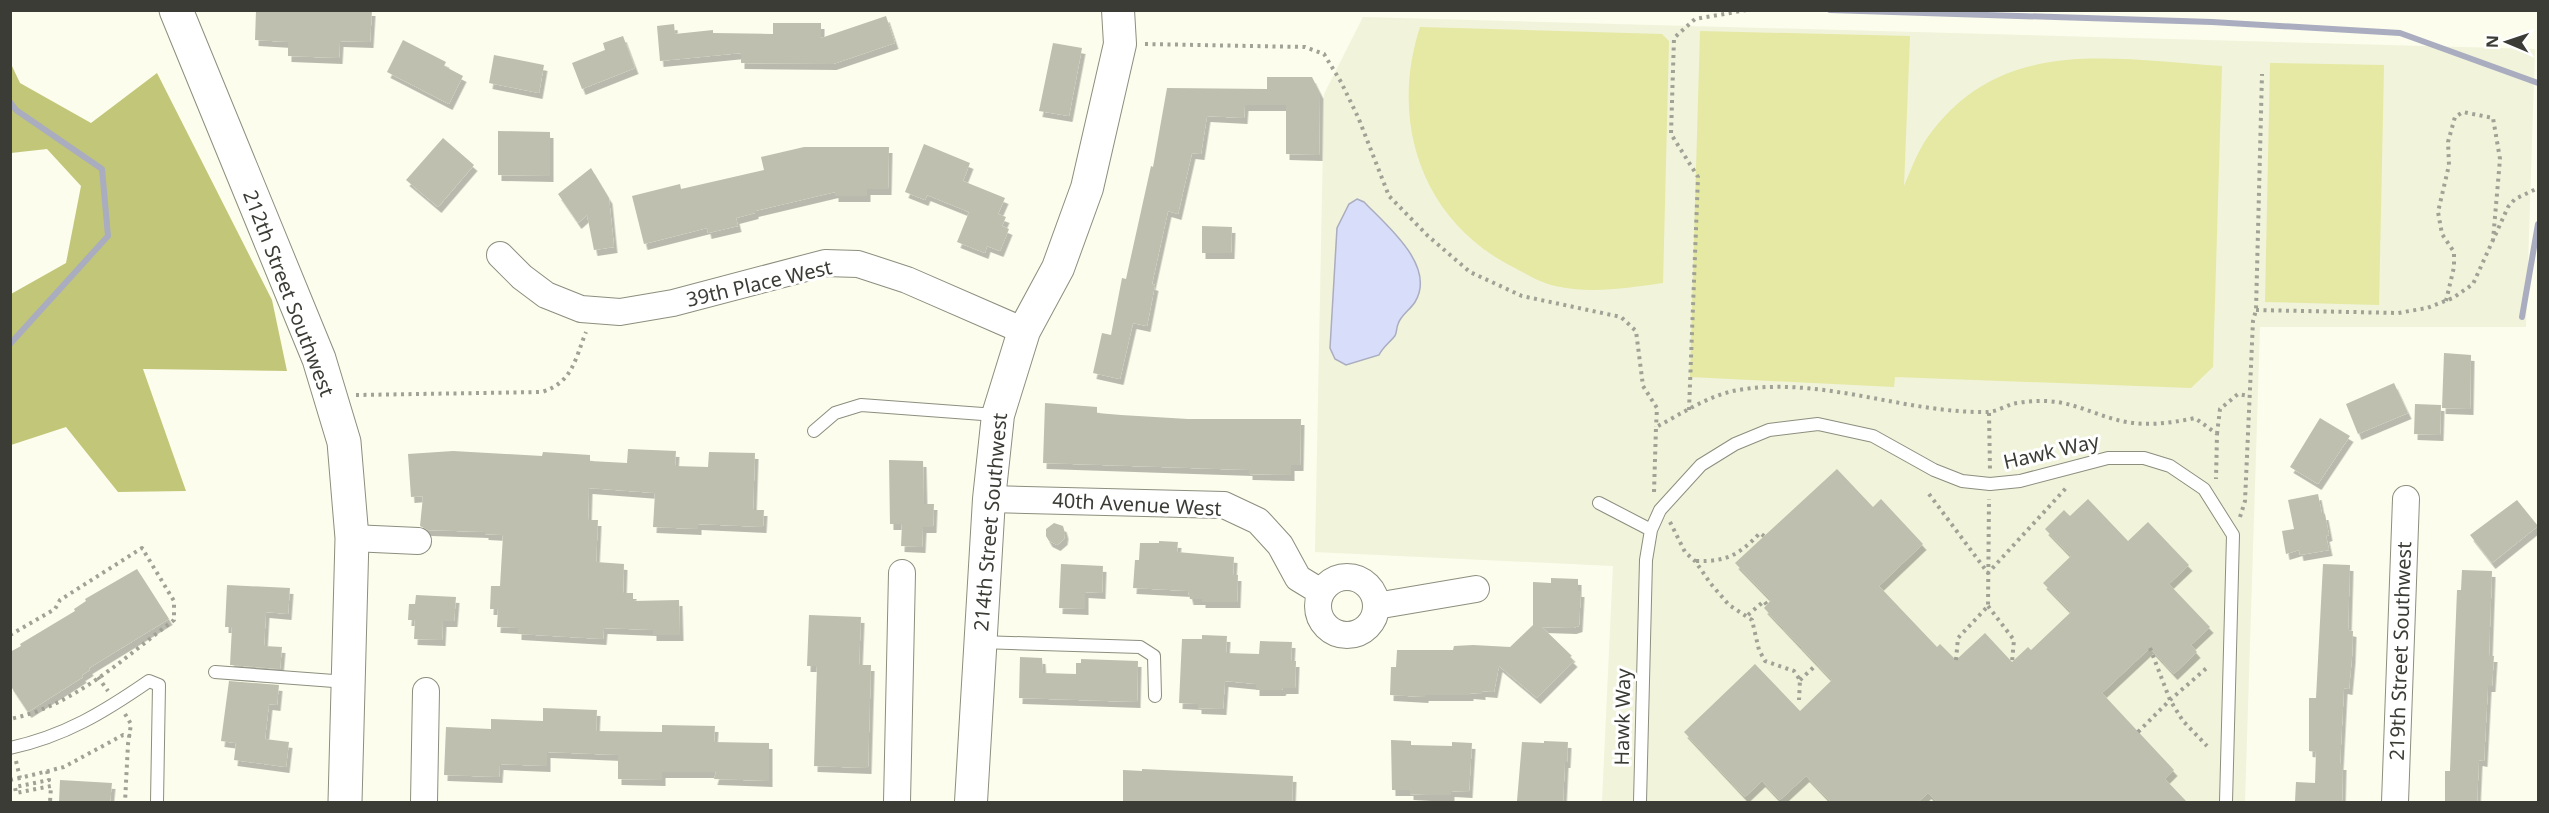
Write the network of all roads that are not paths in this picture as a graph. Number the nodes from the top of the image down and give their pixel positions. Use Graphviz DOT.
graph roads {
  1 [pos="176,10"];
  2 [pos="1118,10"];
  3 [pos="500,255"];
  4 [pos="1024,331"];
  5 [pos="998,415"];
  6 [pos="814,431"];
  7 [pos="988,499"];
  8 [pos="2406,499"];
  9 [pos="1599,503"];
  10 [pos="1651,530"];
  11 [pos="352,538"];
  12 [pos="418,541"];
  13 [pos="902,573"];
  14 [pos="1476,590"];
  15 [pos="1321,592"];
  16 [pos="1376,606"];
  17 [pos="979,642"];
  18 [pos="215,672"];
  19 [pos="348,682"];
  20 [pos="426,691"];
  21 [pos="1155,696"];
  22 [pos="10,748"];
  23 [pos="157,802"];
  24 [pos="345,802"];
  25 [pos="424,802"];
  26 [pos="897,802"];
  27 [pos="971,802"];
  28 [pos="1640,802"];
  29 [pos="2226,802"];
  30 [pos="2395,802"];
  1 -- 11 [label="main road, 212th Street Southwest"];
  2 -- 4 [label="street, 214th Street Southwest"];
  3 -- 4 [label="street, 39th Place West"];
  4 -- 5 [label="street, 214th Street Southwest"];
  5 -- 6 [label="lane"];
  5 -- 7 [label="street, 214th Street Southwest"];
  7 -- 15 [label="street, 40th Avenue West"];
  7 -- 17 [label="street, 214th Street Southwest"];
  8 -- 30 [label="street, 219th Street Southwest"];
  9 -- 10 [label="lane"];
  10 -- 28 [label="lane, Hawk Way"];
  10 -- 29 [label="lane, Hawk Way"];
  11 -- 12 [label="street"];
  11 -- 19 [label="main road, 212th Street Southwest"];
  13 -- 26 [label="street"];
  14 -- 16 [label="street"];
  15 -- 16 [label="street"];
  15 -- 16 [label="street"];
  17 -- 21 [label="lane"];
  17 -- 27 [label="street, 214th Street Southwest"];
  18 -- 19 [label="lane"];
  19 -- 24 [label="main road, 212th Street Southwest"];
  20 -- 25 [label="street"];
  22 -- 23 [label="lane"];
}
